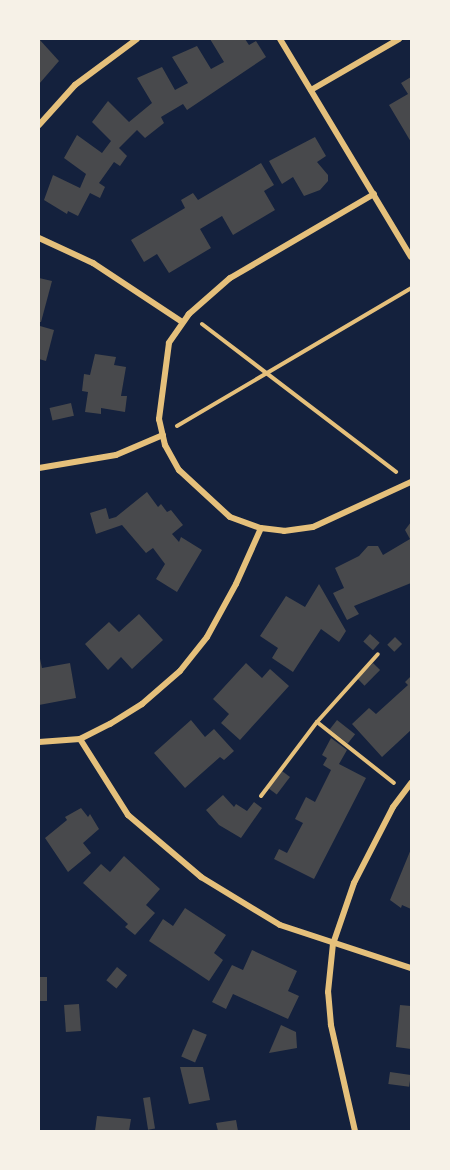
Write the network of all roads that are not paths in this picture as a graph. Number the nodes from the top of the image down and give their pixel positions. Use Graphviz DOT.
graph roads {
  1 [pos="136,39"];
  2 [pos="280,39"];
  3 [pos="399,39"];
  4 [pos="311,90"];
  5 [pos="39,125"];
  6 [pos="374,194"];
  7 [pos="39,238"];
  8 [pos="411,257"];
  9 [pos="182,322"];
  10 [pos="163,435"];
  11 [pos="39,468"];
  12 [pos="410,482"];
  13 [pos="261,528"];
  14 [pos="80,739"];
  15 [pos="39,742"];
  16 [pos="411,783"];
  17 [pos="333,944"];
  18 [pos="411,968"];
  19 [pos="356,1131"];
  1 -- 5 [label="street"];
  2 -- 4 [label="street"];
  3 -- 4 [label="street"];
  4 -- 6 [label="street"];
  6 -- 8 [label="street"];
  6 -- 9 [label="street"];
  7 -- 9 [label="street"];
  9 -- 10 [label="street"];
  10 -- 11 [label="street"];
  10 -- 13 [label="street"];
  12 -- 13 [label="street"];
  13 -- 14 [label="street"];
  14 -- 15 [label="street"];
  14 -- 17 [label="street"];
  16 -- 17 [label="street"];
  17 -- 18 [label="street"];
  17 -- 19 [label="street"];
}
